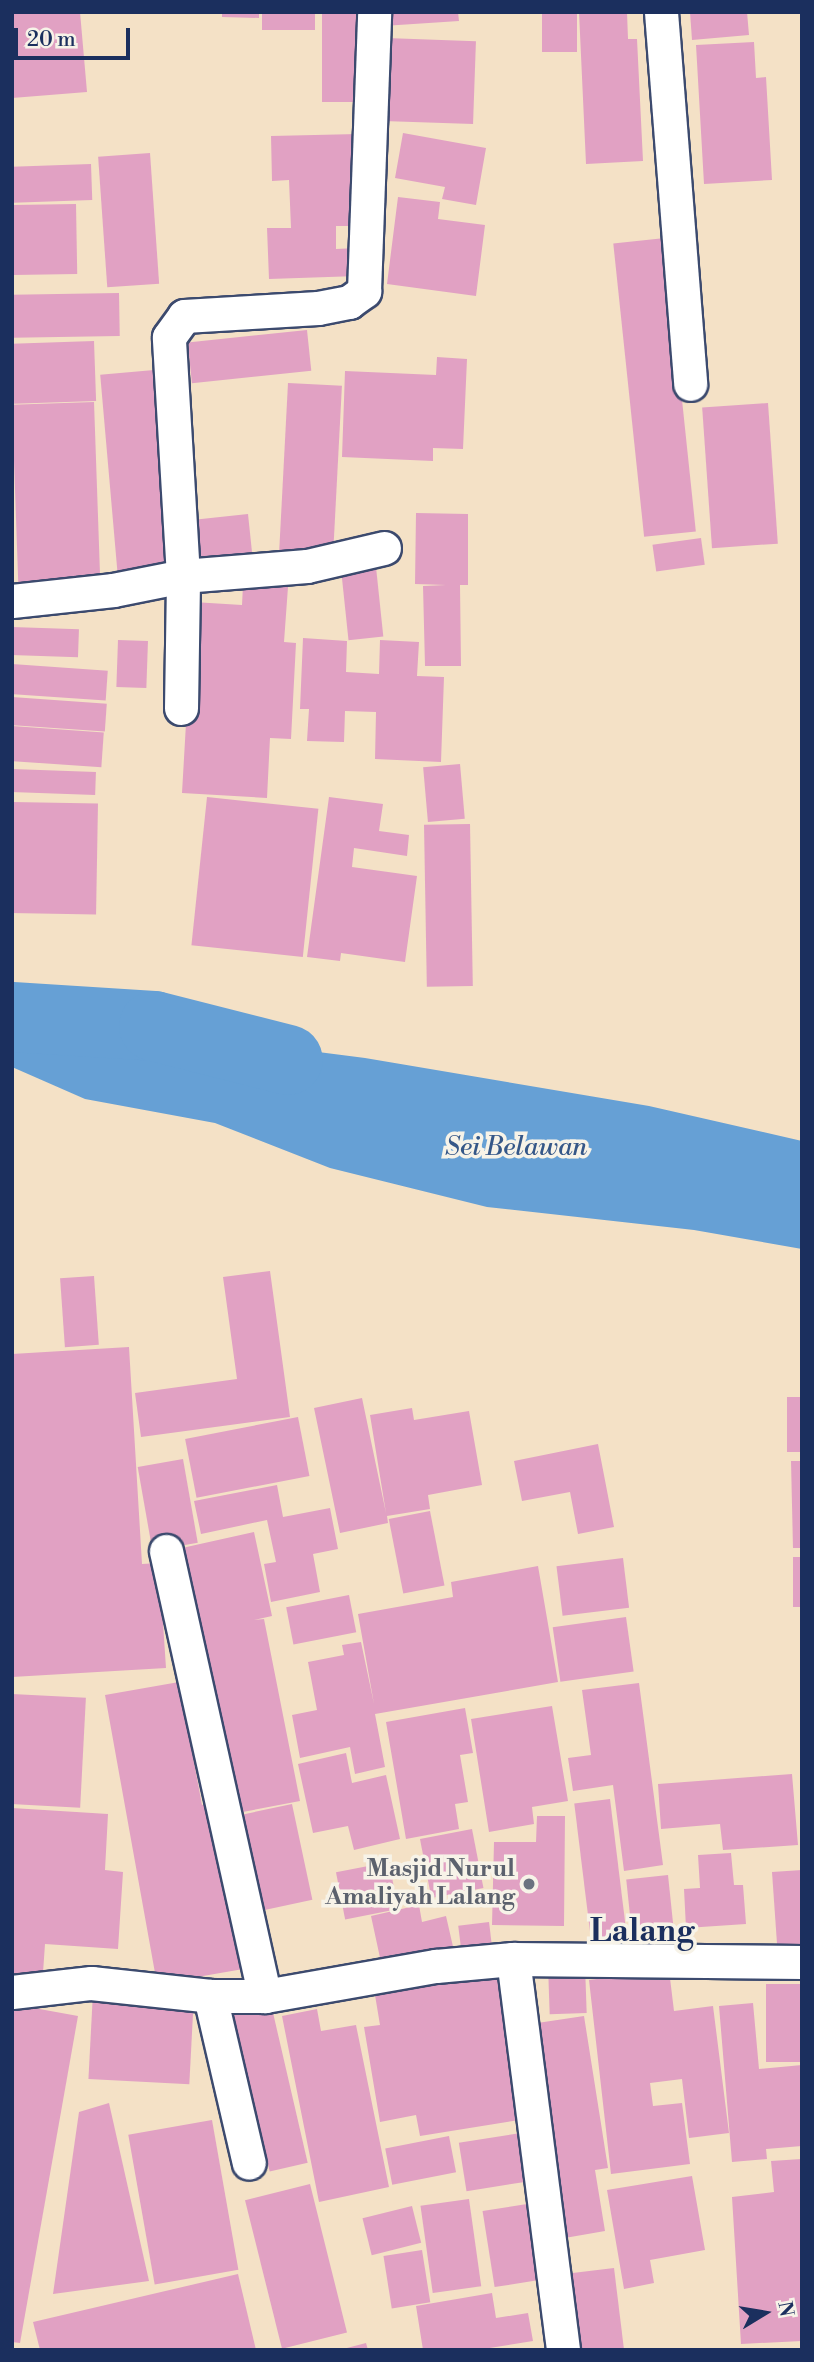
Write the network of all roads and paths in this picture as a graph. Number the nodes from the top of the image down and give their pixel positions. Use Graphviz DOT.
graph roads {
  1 [pos="374,12"];
  2 [pos="661,12"];
  3 [pos="690,384"];
  4 [pos="384,548"];
  5 [pos="183,576"];
  6 [pos="12,601"];
  7 [pos="181,708"];
  8 [pos="166,1551"];
  9 [pos="513,1959"];
  10 [pos="802,1962"];
  11 [pos="12,1992"];
  12 [pos="210,1996"];
  13 [pos="265,1996"];
  14 [pos="249,2163"];
  15 [pos="562,2350"];
  1 -- 5 [label="street"];
  2 -- 3 [label="street"];
  4 -- 5 [label="street"];
  5 -- 6 [label="street"];
  5 -- 7 [label="street"];
  8 -- 13 [label="street"];
  9 -- 10 [label="street"];
  9 -- 13 [label="street"];
  9 -- 15 [label="street"];
  11 -- 12 [label="street"];
  12 -- 13 [label="street"];
  12 -- 14 [label="street"];
}
